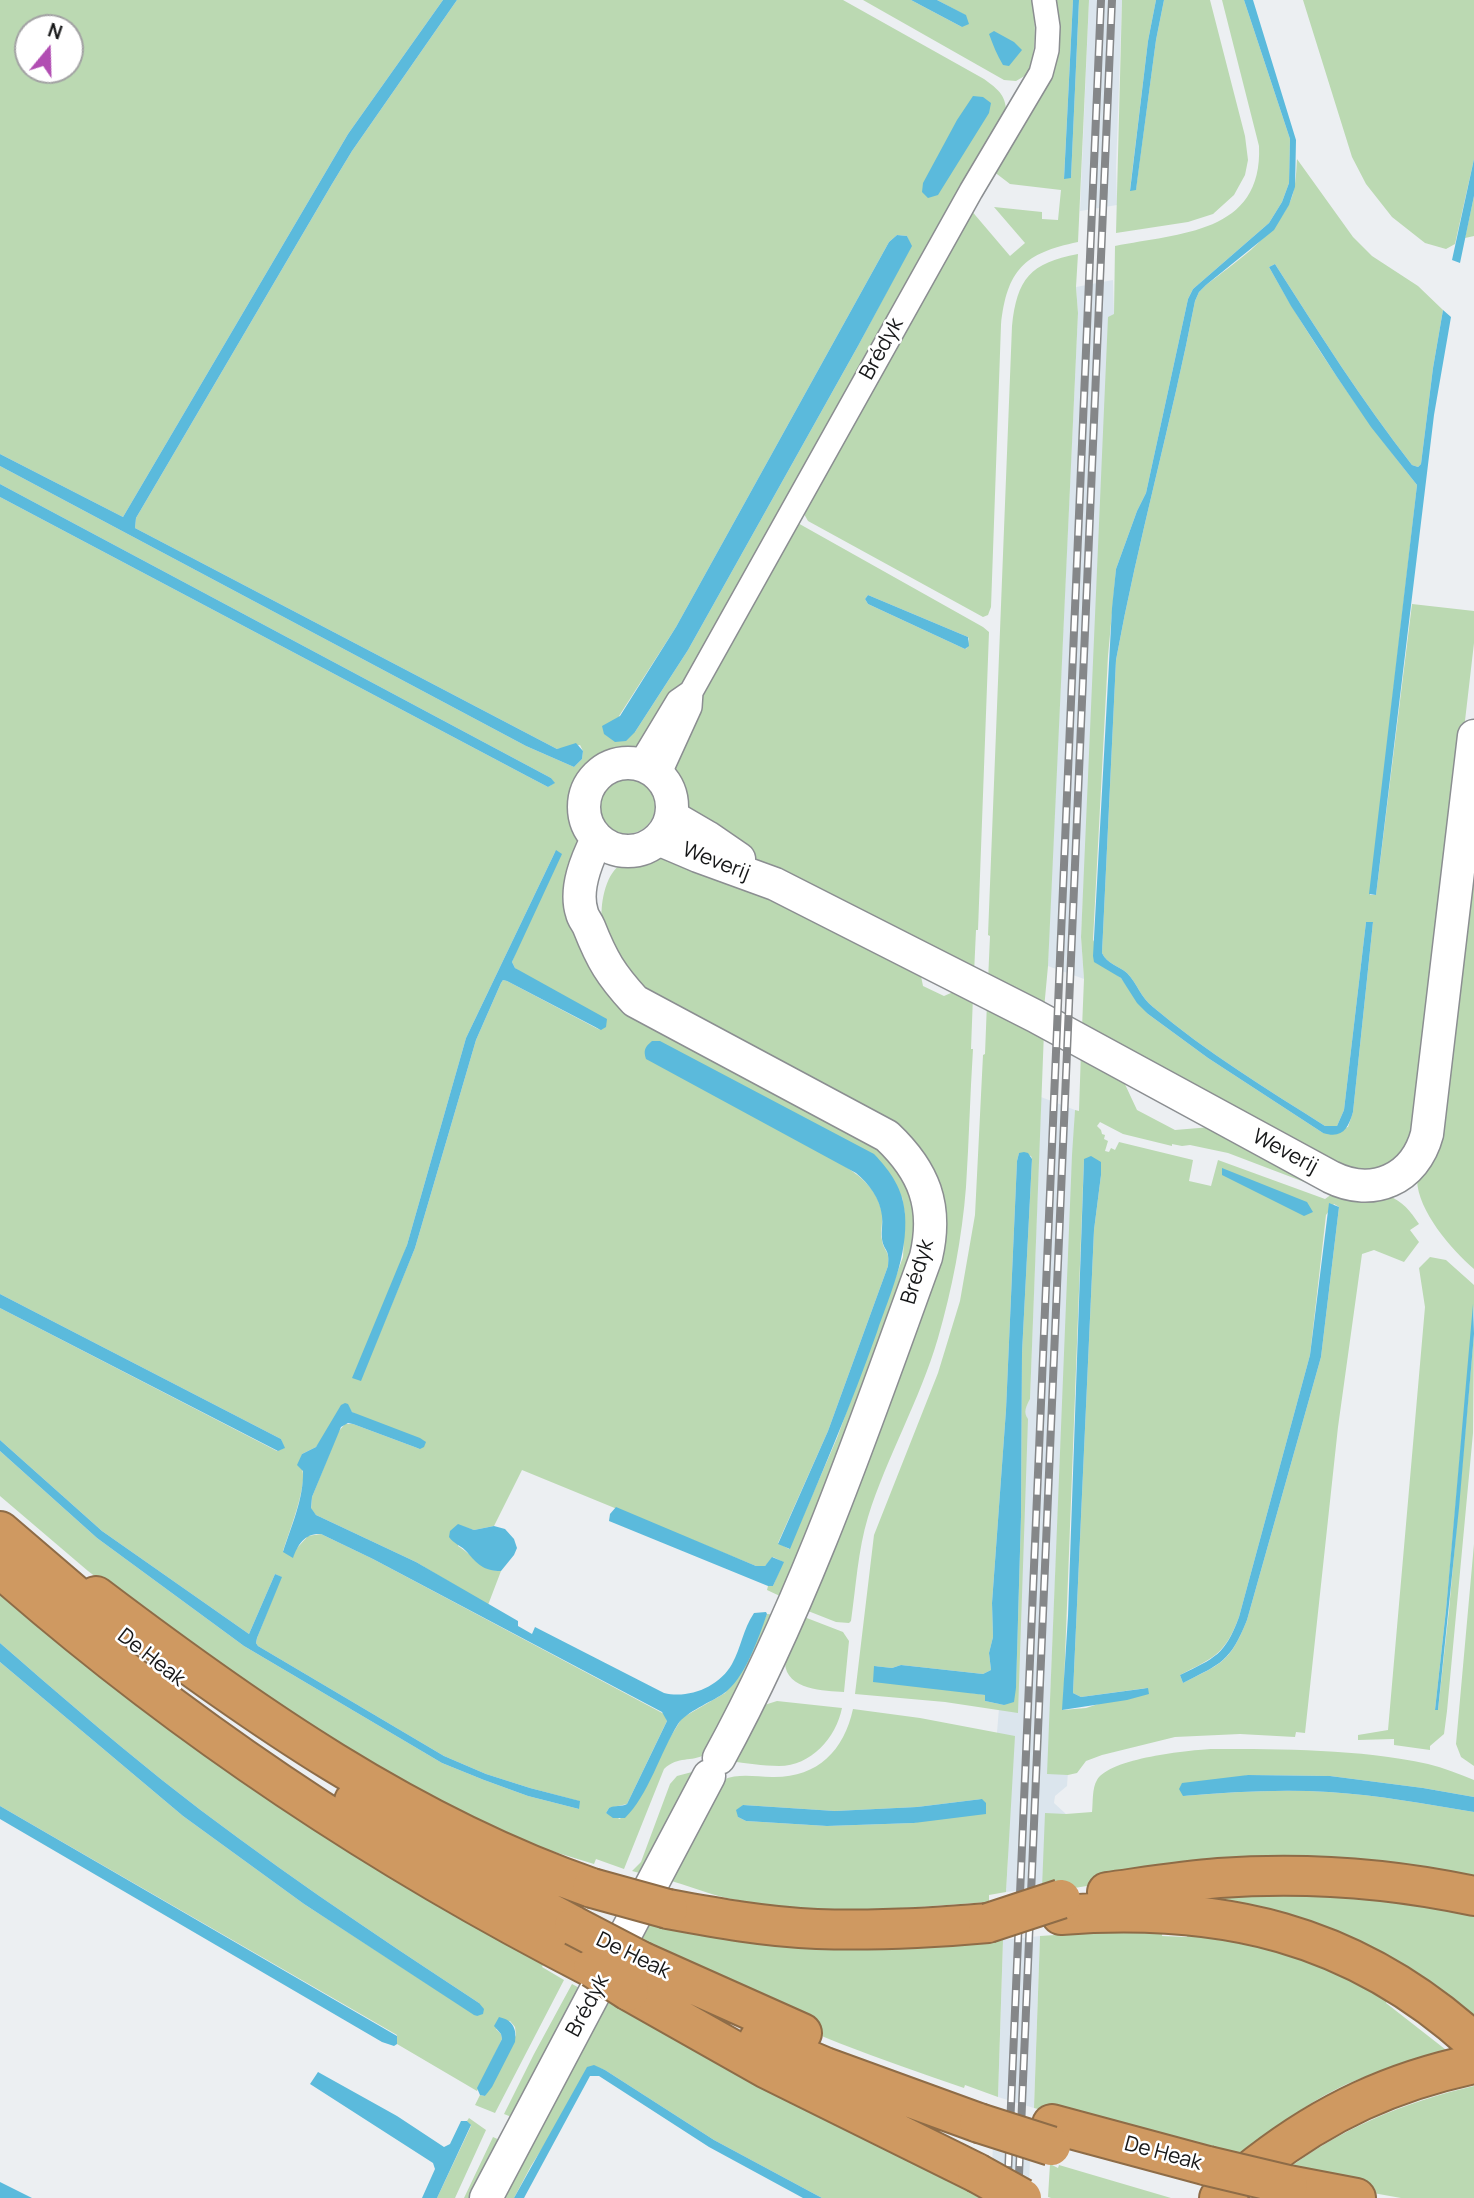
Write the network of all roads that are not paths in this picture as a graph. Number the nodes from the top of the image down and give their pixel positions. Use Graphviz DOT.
graph roads {
  1 [pos="1044,0"];
  2 [pos="1474,736"];
  3 [pos="649,770"];
  4 [pos="665,827"];
  5 [pos="606,844"];
  6 [pos="3,1546"];
  7 [pos="1474,1896"];
  8 [pos="1061,1907"];
  9 [pos="635,1979"];
  10 [pos="1468,2058"];
  11 [pos="1205,2183"];
  12 [pos="486,2198"];
  13 [pos="1022,2198"];
  14 [pos="1247,2198"];
  15 [pos="1356,2198"];
  1 -- 3 [label="street, Brédyk"];
  2 -- 4 [label="street, Weverij"];
  3 -- 4 [label="street"];
  3 -- 5 [label="street"];
  4 -- 5 [label="street"];
  5 -- 12 [label="street, Brédyk"];
  6 -- 8 [label="highway, bridge"];
  6 -- 9 [label="highway, De Heak, bridge"];
  7 -- 8 [label="highway"];
  8 -- 10 [label="highway"];
  9 -- 11 [label="highway, De Heak, bridge"];
  9 -- 13 [label="highway, bridge"];
  10 -- 11 [label="highway"];
  11 -- 14 [label="highway, De Heak"];
  11 -- 15 [label="highway, De Heak, bridge"];
}
